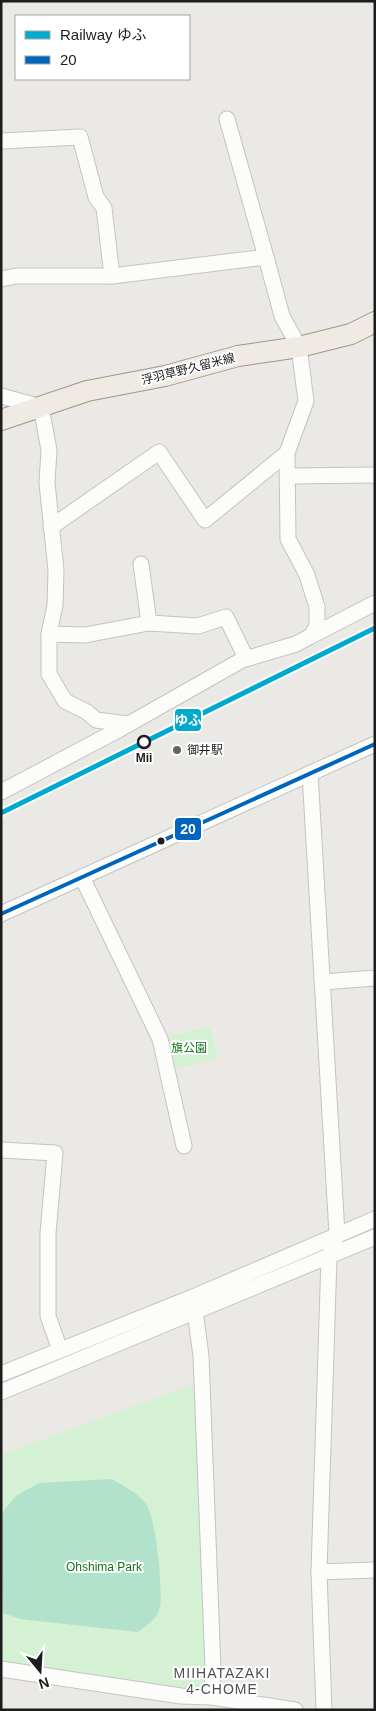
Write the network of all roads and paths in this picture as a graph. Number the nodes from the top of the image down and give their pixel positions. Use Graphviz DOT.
graph roads {
  1 [pos="227,119"];
  2 [pos="1,141"];
  3 [pos="266,257"];
  4 [pos="112,276"];
  5 [pos="1,279"];
  6 [pos="375,322"];
  7 [pos="299,347"];
  8 [pos="1,396"];
  9 [pos="41,407"];
  10 [pos="1,420"];
  11 [pos="287,452"];
  12 [pos="375,475"];
  13 [pos="289,476"];
  14 [pos="52,527"];
  15 [pos="141,564"];
  16 [pos="375,603"];
  17 [pos="149,623"];
  18 [pos="49,634"];
  19 [pos="311,636"];
  20 [pos="246,658"];
  21 [pos="129,724"];
  22 [pos="375,744"];
  23 [pos="310,773"];
  24 [pos="1,792"];
  25 [pos="82,877"];
  26 [pos="1,914"];
  27 [pos="375,978"];
  28 [pos="323,982"];
  29 [pos="184,1146"];
  30 [pos="1,1150"];
  31 [pos="375,1219"];
  32 [pos="337,1234"];
  33 [pos="375,1237"];
  34 [pos="329,1257"];
  35 [pos="195,1311"];
  36 [pos="60,1350"];
  37 [pos="1,1374"];
  38 [pos="1,1392"];
  39 [pos="375,1570"];
  40 [pos="319,1572"];
  41 [pos="1,1669"];
  42 [pos="212,1697"];
  43 [pos="295,1710"];
  44 [pos="324,1710"];
  1 -- 3 [label="street"];
  2 -- 4 [label="street"];
  3 -- 4 [label="street"];
  3 -- 7 [label="street"];
  4 -- 5 [label="street"];
  6 -- 7 [label="main road, 浮羽草野久留米線"];
  7 -- 9 [label="main road, 浮羽草野久留米線"];
  7 -- 11 [label="street"];
  8 -- 9 [label="street"];
  9 -- 10 [label="main road, 浮羽草野久留米線"];
  9 -- 14 [label="street"];
  11 -- 13 [label="street"];
  11 -- 14 [label="street"];
  12 -- 13 [label="street"];
  13 -- 19 [label="street"];
  14 -- 18 [label="street"];
  15 -- 17 [label="street"];
  16 -- 19 [label="street"];
  17 -- 18 [label="street"];
  17 -- 20 [label="street"];
  18 -- 21 [label="street"];
  19 -- 20 [label="street"];
  20 -- 21 [label="street"];
  21 -- 24 [label="street"];
  22 -- 23 [label="street"];
  23 -- 25 [label="street"];
  23 -- 28 [label="street"];
  25 -- 26 [label="street"];
  25 -- 29 [label="street"];
  27 -- 28 [label="street"];
  28 -- 32 [label="street"];
  30 -- 36 [label="street"];
  31 -- 32 [label="street"];
  32 -- 34 [label="street"];
  32 -- 36 [label="street"];
  33 -- 34 [label="street"];
  34 -- 35 [label="street"];
  34 -- 40 [label="street"];
  35 -- 38 [label="street"];
  35 -- 42 [label="street"];
  36 -- 37 [label="street"];
  39 -- 40 [label="street"];
  40 -- 44 [label="street"];
  41 -- 42 [label="street"];
  42 -- 43 [label="street"];
}
